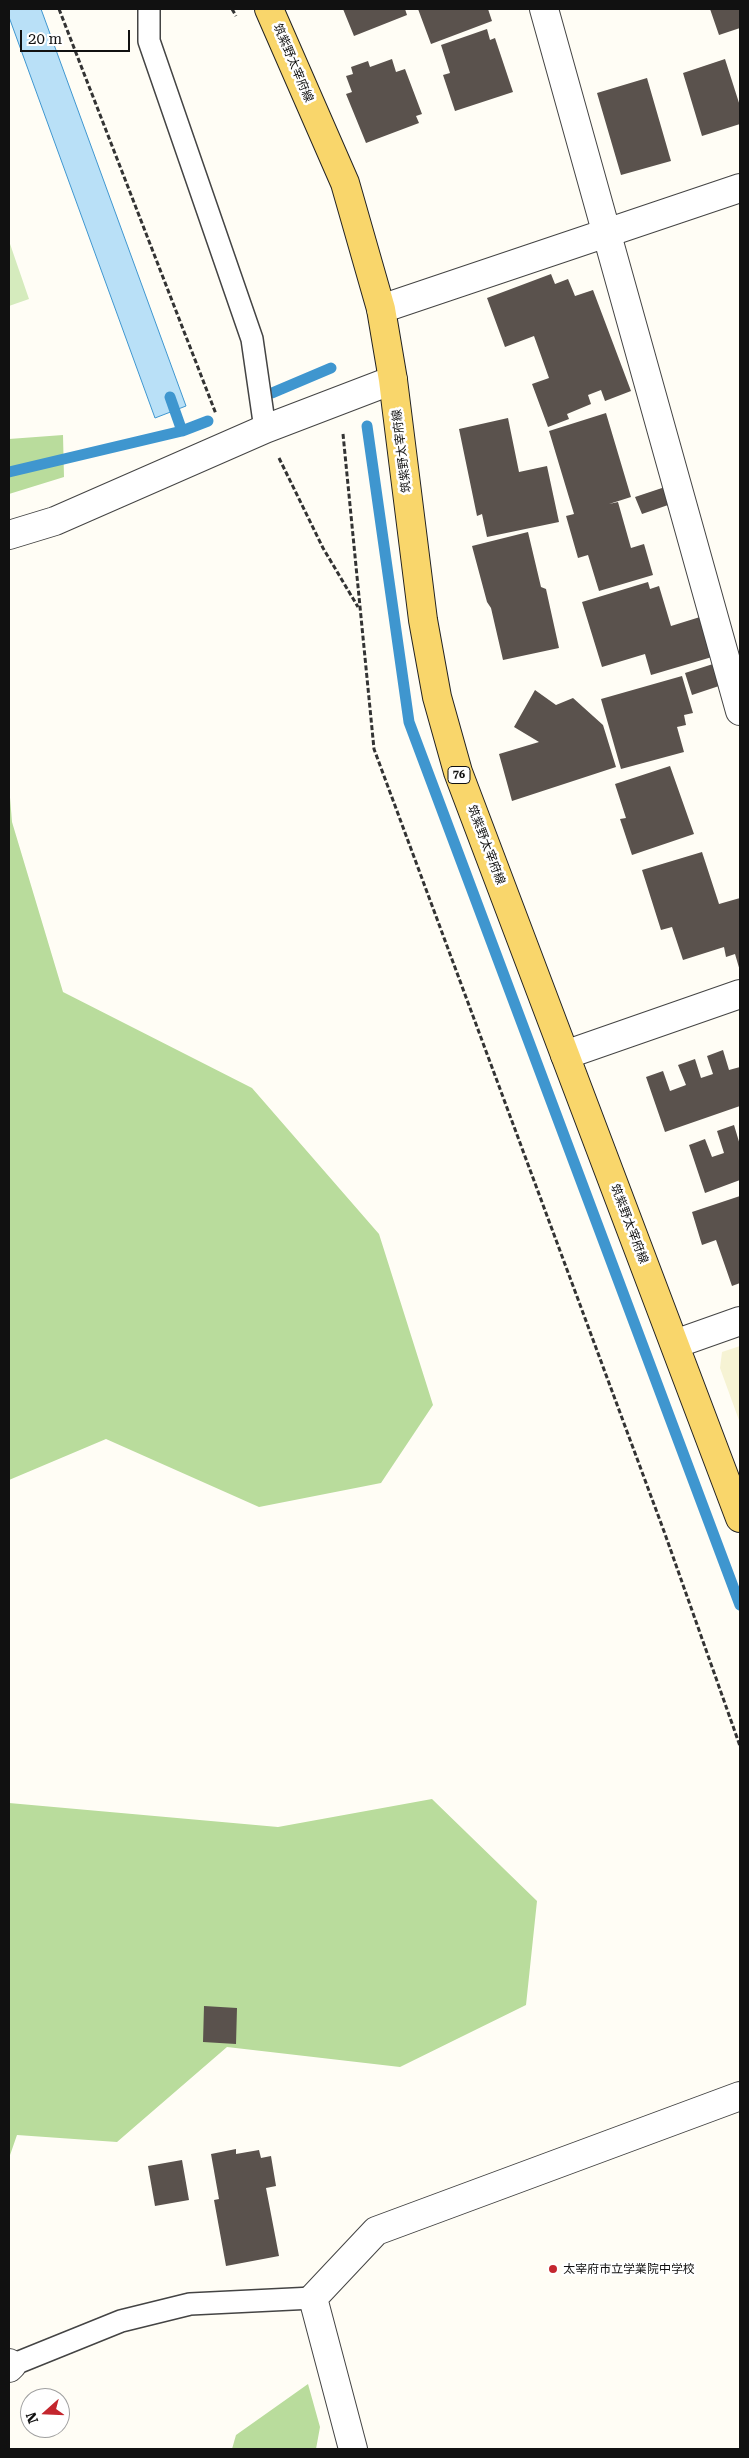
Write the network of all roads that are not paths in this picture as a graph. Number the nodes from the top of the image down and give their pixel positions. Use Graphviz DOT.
graph roads {
  1 [pos="149,9"];
  2 [pos="269,9"];
  3 [pos="544,9"];
  4 [pos="740,188"];
  5 [pos="608,234"];
  6 [pos="380,309"];
  7 [pos="393,380"];
  8 [pos="261,431"];
  9 [pos="55,521"];
  10 [pos="9,535"];
  11 [pos="9,554"];
  12 [pos="740,711"];
  13 [pos="740,994"];
  14 [pos="565,1055"];
  15 [pos="740,1321"];
  16 [pos="675,1344"];
  17 [pos="740,1518"];
  18 [pos="740,2096"];
  19 [pos="313,2298"];
  20 [pos="10,2365"];
  21 [pos="353,2449"];
  1 -- 8 [label="lane"];
  2 -- 6 [label="main road, 筑紫野太宰府線 / 76"];
  3 -- 5 [label="street"];
  4 -- 5 [label="street"];
  5 -- 6 [label="street"];
  5 -- 12 [label="street"];
  6 -- 7 [label="main road, 筑紫野太宰府線 / 76"];
  7 -- 8 [label="street"];
  7 -- 14 [label="main road, 筑紫野太宰府線 / 76"];
  8 -- 9 [label="street"];
  9 -- 10 [label="street"];
  9 -- 11 [label="street"];
  13 -- 14 [label="street"];
  14 -- 16 [label="main road, 筑紫野太宰府線 / 76"];
  15 -- 16 [label="street"];
  16 -- 17 [label="main road, 筑紫野太宰府線 / 76"];
  18 -- 19 [label="street"];
  19 -- 20 [label="lane"];
  19 -- 21 [label="street"];
}
